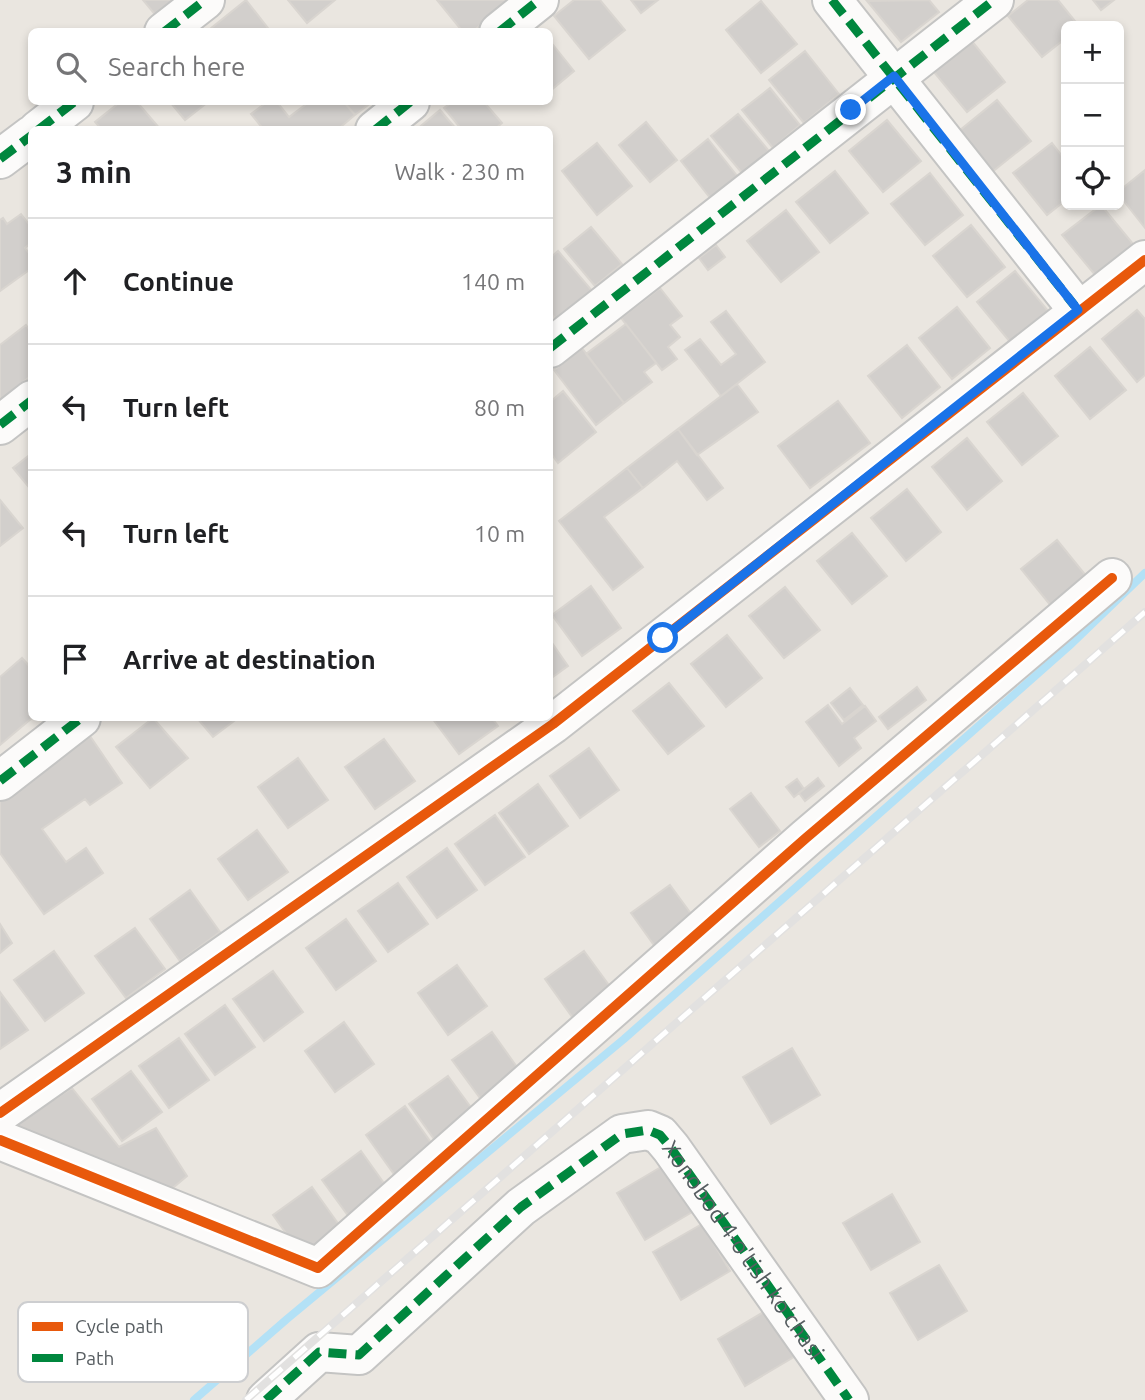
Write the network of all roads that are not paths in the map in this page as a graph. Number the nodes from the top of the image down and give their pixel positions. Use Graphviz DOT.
graph roads {
  1 [pos="205,0"];
  2 [pos="539,0"];
  3 [pos="832,0"];
  4 [pos="994,0"];
  5 [pos="169,28"];
  6 [pos="504,28"];
  7 [pos="894,76"];
  8 [pos="70,105"];
  9 [pos="407,105"];
  10 [pos="43,126"];
  11 [pos="380,126"];
  12 [pos="28,138"];
  13 [pos="0,159"];
  14 [pos="1145,260"];
  15 [pos="1078,310"];
  16 [pos="553,346"];
  17 [pos="28,403"];
  18 [pos="0,425"];
  19 [pos="1112,578"];
  20 [pos="77,721"];
  21 [pos="0,781"];
  22 [pos="0,1113"];
  23 [pos="0,1140"];
  24 [pos="266,1400"];
  25 [pos="849,1400"];
  1 -- 5 [label="street"];
  2 -- 6 [label="street"];
  3 -- 7 [label="street"];
  4 -- 7 [label="street"];
  7 -- 15 [label="street"];
  7 -- 16 [label="street"];
  8 -- 10 [label="street"];
  9 -- 11 [label="street"];
  12 -- 13 [label="street"];
  14 -- 15 [label="street"];
  15 -- 22 [label="street"];
  17 -- 18 [label="street"];
  19 -- 23 [label="street"];
  20 -- 21 [label="street"];
  24 -- 25 [label="street, Xonobod 4-o'tish ko'chasi"];
}
